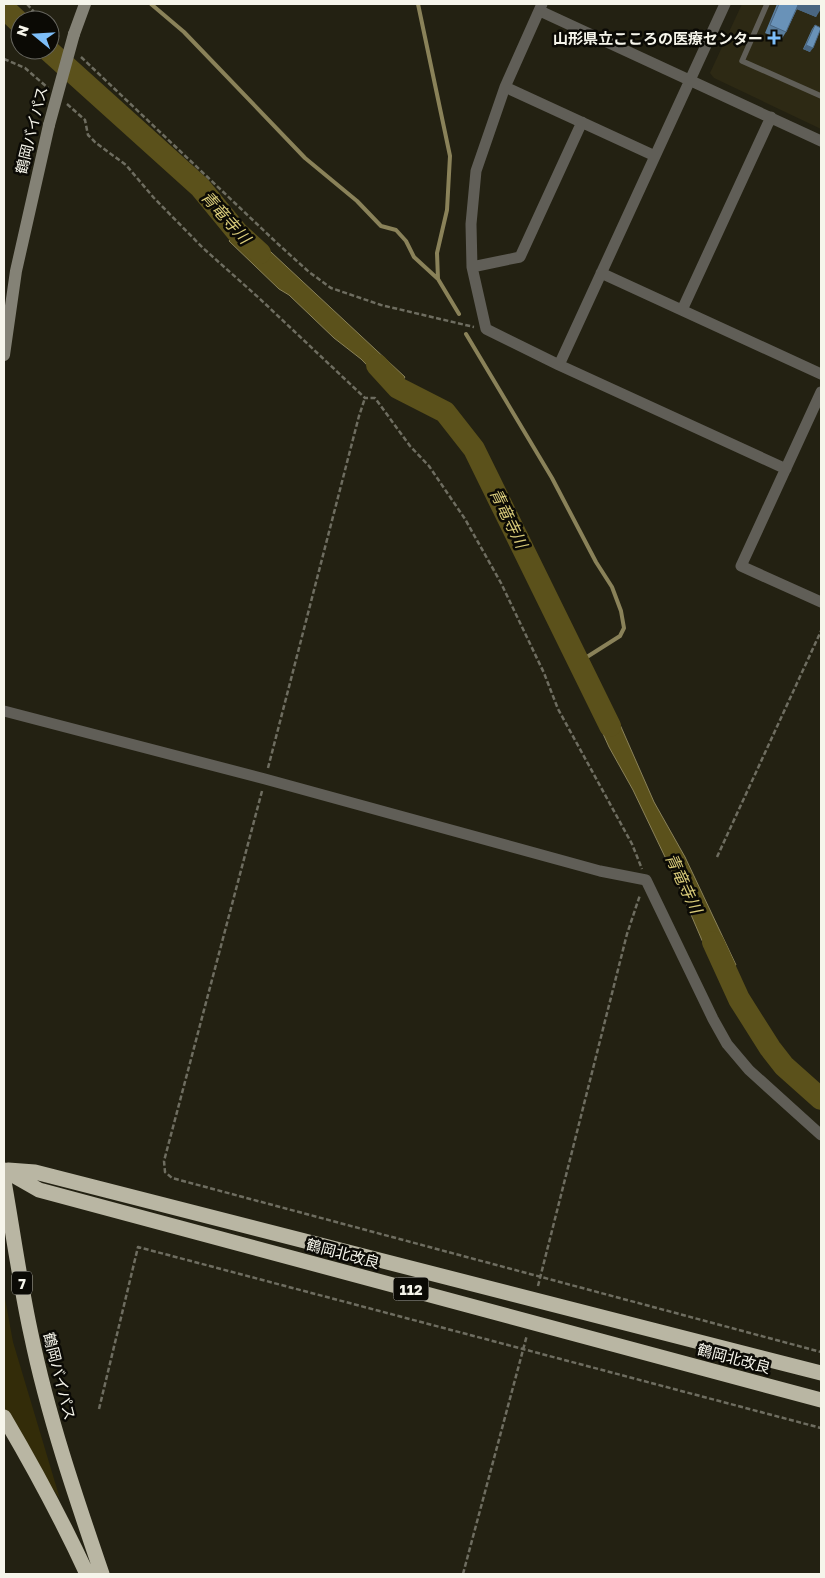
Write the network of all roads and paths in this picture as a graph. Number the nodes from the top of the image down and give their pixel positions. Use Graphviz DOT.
graph roads {
  1 [pos="84,4"];
  2 [pos="725,4"];
  3 [pos="767,4"];
  4 [pos="541,7"];
  5 [pos="60,37"];
  6 [pos="63,40"];
  7 [pos="76,52"];
  8 [pos="4,59"];
  9 [pos="690,80"];
  10 [pos="505,86"];
  11 [pos="55,94"];
  12 [pos="821,96"];
  13 [pos="63,100"];
  14 [pos="771,117"];
  15 [pos="582,122"];
  16 [pos="821,141"];
  17 [pos="655,156"];
  18 [pos="472,267"];
  19 [pos="601,273"];
  20 [pos="682,310"];
  21 [pos="486,329"];
  22 [pos="4,356"];
  23 [pos="559,365"];
  24 [pos="821,374"];
  25 [pos="821,392"];
  26 [pos="365,398"];
  27 [pos="786,470"];
  28 [pos="821,602"];
  29 [pos="821,631"];
  30 [pos="4,711"];
  31 [pos="265,779"];
  32 [pos="717,857"];
  33 [pos="646,880"];
  34 [pos="821,1135"];
  35 [pos="4,1170"];
  36 [pos="4,1181"];
  37 [pos="541,1276"];
  38 [pos="536,1300"];
  39 [pos="531,1321"];
  40 [pos="522,1349"];
  41 [pos="821,1352"];
  42 [pos="821,1373"];
  43 [pos="821,1400"];
  44 [pos="99,1409"];
  45 [pos="4,1417"];
  46 [pos="821,1428"];
  47 [pos="87,1574"];
  48 [pos="102,1574"];
  49 [pos="463,1574"];
  1 -- 22 [label="main road, 鶴岡バイパス, bridge"];
  2 -- 9 [label="street"];
  3 -- 12 [label="lane"];
  4 -- 9 [label="street"];
  4 -- 10 [label="street"];
  5 -- 6 [label="path"];
  7 -- 21 [label="path"];
  8 -- 11 [label="path"];
  9 -- 14 [label="street"];
  9 -- 17 [label="street"];
  10 -- 15 [label="street"];
  10 -- 18 [label="street"];
  13 -- 26 [label="path"];
  14 -- 16 [label="street"];
  14 -- 20 [label="street"];
  15 -- 17 [label="street"];
  15 -- 18 [label="street"];
  17 -- 19 [label="street"];
  18 -- 21 [label="street"];
  19 -- 20 [label="street"];
  19 -- 23 [label="street"];
  20 -- 24 [label="street"];
  21 -- 23 [label="street"];
  23 -- 27 [label="street"];
  25 -- 27 [label="street"];
  26 -- 31 [label="path"];
  26 -- 33 [label="path"];
  27 -- 28 [label="street"];
  29 -- 32 [label="path"];
  30 -- 31 [label="street"];
  31 -- 33 [label="street"];
  31 -- 37 [label="path"];
  33 -- 34 [label="street"];
  33 -- 37 [label="path"];
  35 -- 38 [label="highway, 鶴岡北改良 / 112"];
  35 -- 39 [label="highway, 鶴岡北改良 / 112"];
  36 -- 48 [label="highway, 鶴岡バイパス / 7"];
  37 -- 38 [label="path"];
  37 -- 41 [label="path"];
  38 -- 42 [label="highway, 鶴岡北改良 / 112"];
  39 -- 40 [label="path"];
  39 -- 43 [label="highway, 鶴岡北改良 / 112"];
  40 -- 44 [label="path"];
  40 -- 46 [label="path"];
  40 -- 49 [label="path"];
  45 -- 47 [label="highway"];
}
